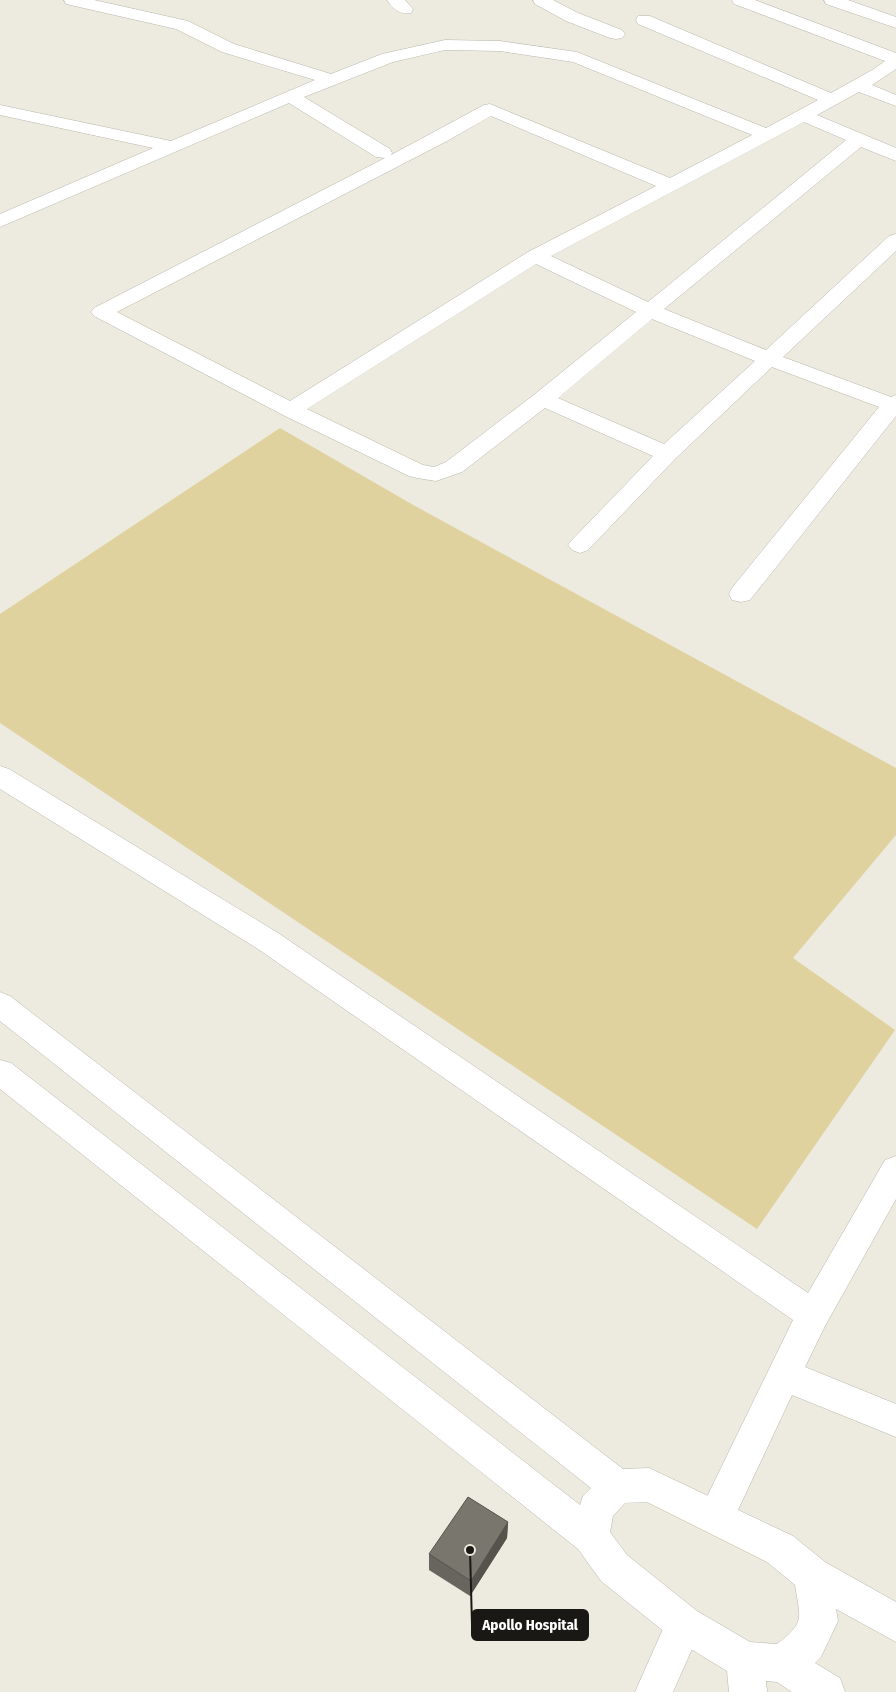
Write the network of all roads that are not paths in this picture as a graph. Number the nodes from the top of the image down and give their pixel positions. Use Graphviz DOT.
graph roads {
  1 [pos="72,0"];
  2 [pos="542,0"];
  3 [pos="740,0"];
  4 [pos="832,0"];
  5 [pos="644,20"];
  6 [pos="896,23"];
  7 [pos="616,34"];
  8 [pos="896,60"];
  9 [pos="332,80"];
  10 [pos="858,85"];
  11 [pos="290,96"];
  12 [pos="832,99"];
  13 [pos="896,101"];
  14 [pos="0,110"];
  15 [pos="803,115"];
  16 [pos="767,135"];
  17 [pos="859,139"];
  18 [pos="170,146"];
  19 [pos="383,153"];
  20 [pos="896,155"];
  21 [pos="671,185"];
  22 [pos="0,221"];
  23 [pos="896,240"];
  24 [pos="535,256"];
  25 [pos="650,311"];
  26 [pos="767,358"];
  27 [pos="543,399"];
  28 [pos="894,404"];
  29 [pos="291,410"];
  30 [pos="666,454"];
  31 [pos="580,545"];
  32 [pos="741,594"];
  33 [pos="0,776"];
  34 [pos="0,1004"];
  35 [pos="0,1072"];
  36 [pos="896,1170"];
  37 [pos="813,1315"];
  38 [pos="784,1375"];
  39 [pos="896,1421"];
  40 [pos="617,1486"];
  41 [pos="716,1517"];
  42 [pos="591,1536"];
  43 [pos="812,1575"];
  44 [pos="684,1624"];
  45 [pos="896,1624"];
  46 [pos="783,1664"];
  47 [pos="746,1676"];
  48 [pos="654,1692"];
  49 [pos="826,1692"];
  1 -- 9 [label="street"];
  2 -- 7 [label="street"];
  3 -- 8 [label="street"];
  4 -- 6 [label="street"];
  5 -- 12 [label="street"];
  8 -- 10 [label="street"];
  9 -- 11 [label="street"];
  9 -- 16 [label="street"];
  10 -- 12 [label="street"];
  10 -- 13 [label="street"];
  11 -- 18 [label="street"];
  11 -- 19 [label="street"];
  12 -- 15 [label="street"];
  14 -- 18 [label="street"];
  15 -- 16 [label="street"];
  15 -- 17 [label="street"];
  16 -- 21 [label="street"];
  17 -- 20 [label="street"];
  17 -- 25 [label="street"];
  18 -- 22 [label="street"];
  21 -- 24 [label="street"];
  21 -- 29 [label="street"];
  23 -- 26 [label="street"];
  24 -- 25 [label="street"];
  24 -- 29 [label="street"];
  25 -- 26 [label="street"];
  25 -- 27 [label="street"];
  26 -- 28 [label="street"];
  26 -- 30 [label="street"];
  27 -- 29 [label="street"];
  27 -- 30 [label="street"];
  28 -- 32 [label="street"];
  30 -- 31 [label="street"];
  33 -- 37 [label="street"];
  34 -- 40 [label="street"];
  35 -- 42 [label="street"];
  36 -- 37 [label="street"];
  37 -- 38 [label="street"];
  38 -- 39 [label="street"];
  38 -- 41 [label="street"];
  40 -- 41 [label="street"];
  40 -- 42 [label="street"];
  41 -- 43 [label="street"];
  42 -- 44 [label="street"];
  43 -- 45 [label="street"];
  43 -- 46 [label="street"];
  44 -- 47 [label="street"];
  44 -- 48 [label="street"];
  46 -- 47 [label="street"];
  46 -- 49 [label="street"];
}
